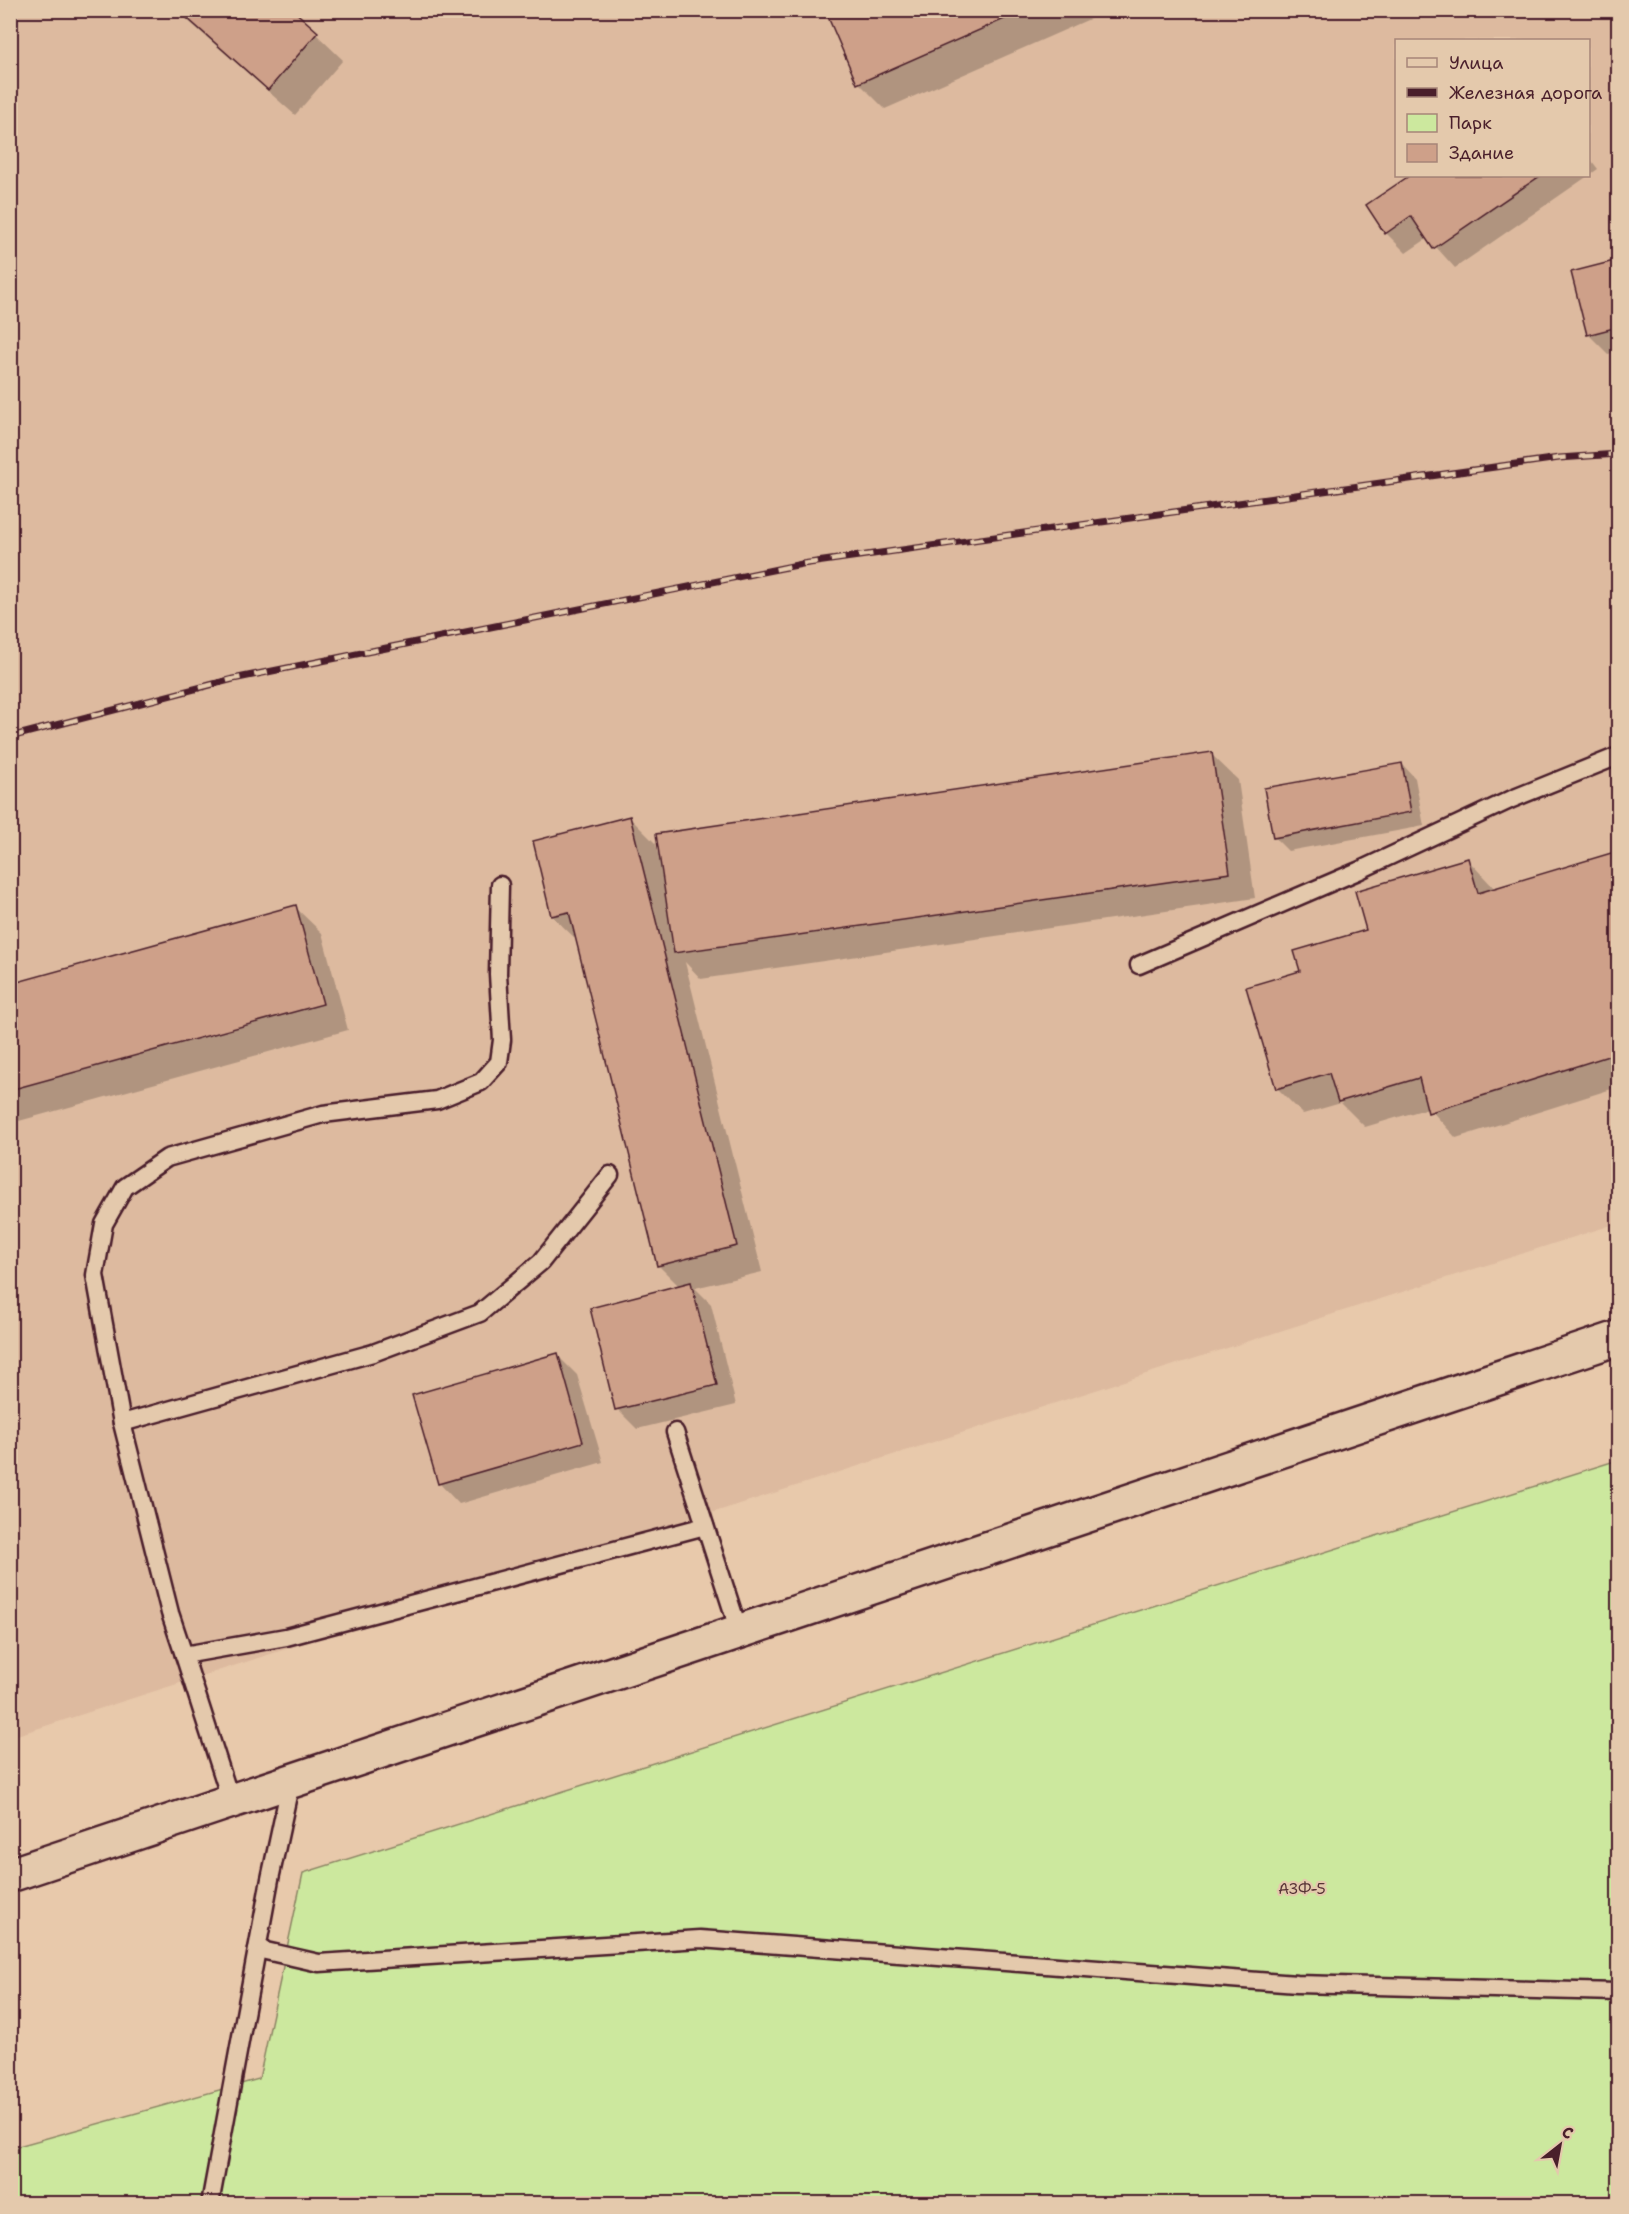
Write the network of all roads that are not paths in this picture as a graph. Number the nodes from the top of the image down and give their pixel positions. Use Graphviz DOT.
graph roads {
  1 [pos="1618,756"];
  2 [pos="500,885"];
  3 [pos="1139,965"];
  4 [pos="610,1175"];
  5 [pos="1618,1338"];
  6 [pos="122,1423"];
  7 [pos="675,1432"];
  8 [pos="705,1526"];
  9 [pos="739,1631"];
  10 [pos="184,1655"];
  11 [pos="291,1781"];
  12 [pos="231,1801"];
  13 [pos="10,1875"];
  14 [pos="257,1949"];
  15 [pos="1618,1992"];
  16 [pos="210,2204"];
  1 -- 3 [label="lane"];
  2 -- 6 [label="lane"];
  4 -- 6 [label="lane"];
  5 -- 9 [label="street"];
  6 -- 10 [label="lane"];
  7 -- 8 [label="lane"];
  8 -- 9 [label="lane"];
  8 -- 10 [label="lane"];
  9 -- 11 [label="street"];
  10 -- 12 [label="lane"];
  11 -- 12 [label="street"];
  11 -- 14 [label="lane"];
  12 -- 13 [label="street"];
  14 -- 15 [label="lane"];
  14 -- 16 [label="lane"];
}
